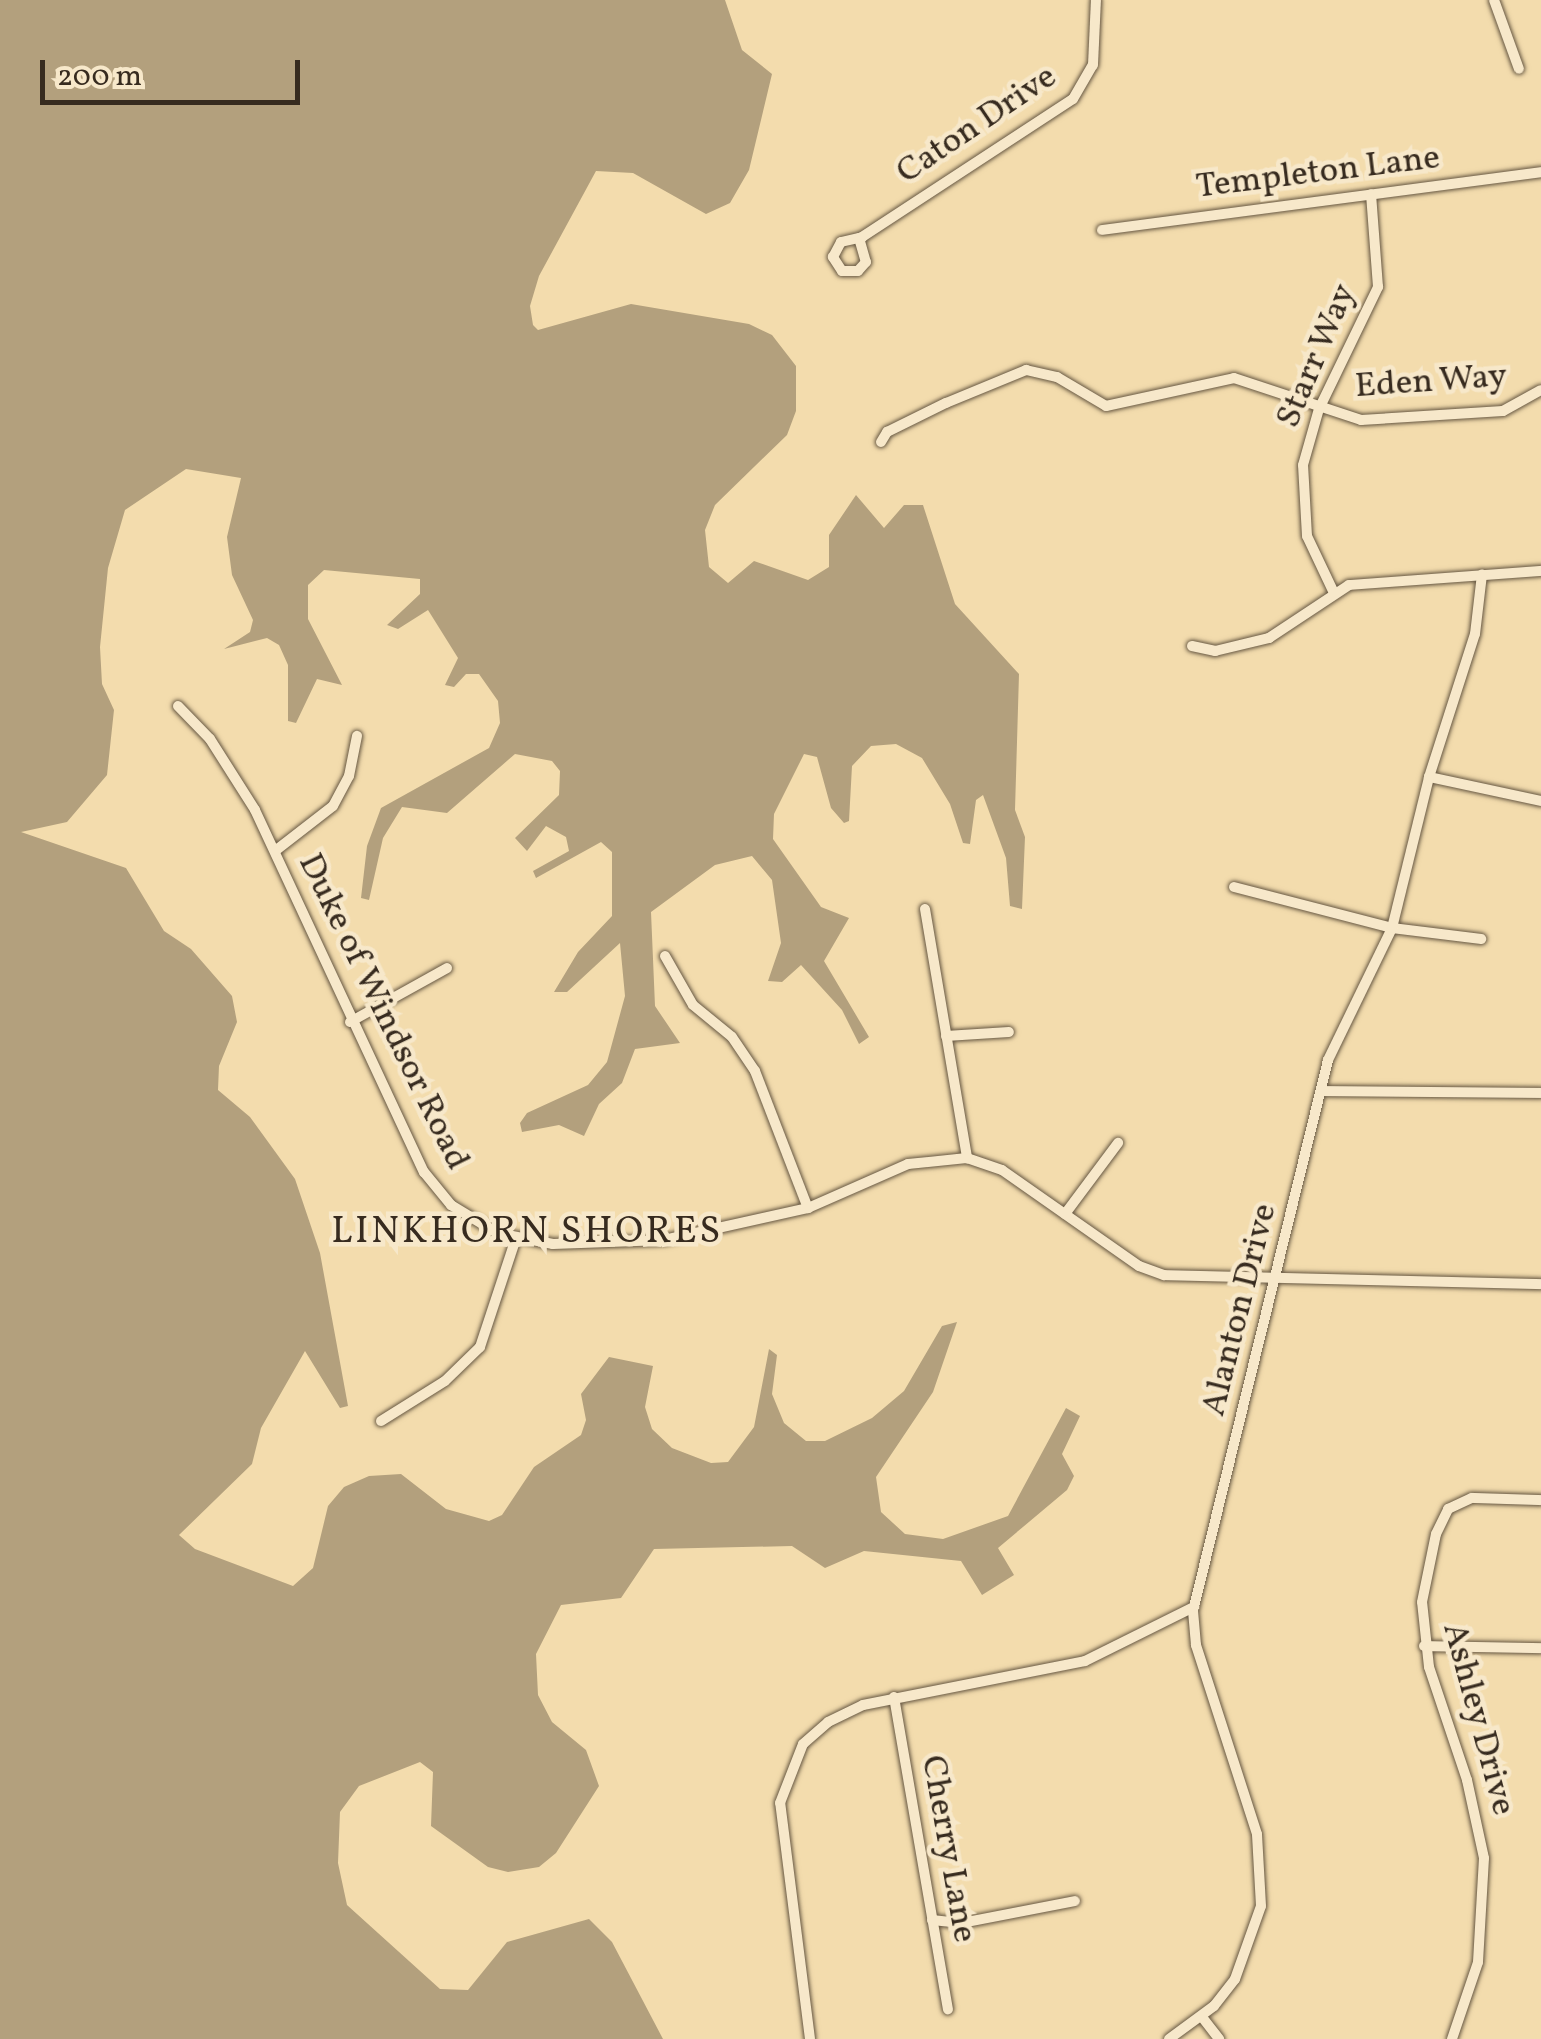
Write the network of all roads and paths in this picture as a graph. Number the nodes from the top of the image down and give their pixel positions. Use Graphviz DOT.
graph roads {
  1 [pos="1096,0"];
  2 [pos="1494,0"];
  3 [pos="1519,69"];
  4 [pos="1540,172"];
  5 [pos="1541,186"];
  6 [pos="1372,194"];
  7 [pos="1102,230"];
  8 [pos="859,238"];
  9 [pos="1541,390"];
  10 [pos="1318,409"];
  11 [pos="880,442"];
  12 [pos="1541,571"];
  13 [pos="1482,574"];
  14 [pos="1334,593"];
  15 [pos="1192,646"];
  16 [pos="178,706"];
  17 [pos="357,736"];
  18 [pos="1429,776"];
  19 [pos="1541,800"];
  20 [pos="275,851"];
  21 [pos="1234,887"];
  22 [pos="925,909"];
  23 [pos="1392,928"];
  24 [pos="1481,939"];
  25 [pos="664,956"];
  26 [pos="447,968"];
  27 [pos="350,1022"];
  28 [pos="1009,1032"];
  29 [pos="946,1036"];
  30 [pos="1321,1090"];
  31 [pos="1541,1094"];
  32 [pos="1118,1143"];
  33 [pos="967,1158"];
  34 [pos="808,1208"];
  35 [pos="1065,1214"];
  36 [pos="516,1238"];
  37 [pos="1278,1280"];
  38 [pos="1541,1284"];
  39 [pos="382,1421"];
  40 [pos="1541,1500"];
  41 [pos="1194,1607"];
  42 [pos="1424,1646"];
  43 [pos="1541,1648"];
  44 [pos="894,1697"];
  45 [pos="1075,1901"];
  46 [pos="932,1920"];
  47 [pos="948,2009"];
  48 [pos="1202,2016"];
  49 [pos="810,2039"];
  50 [pos="1169,2039"];
  51 [pos="1219,2039"];
  52 [pos="1452,2039"];
  1 -- 8 [label="street, Caton Drive"];
  2 -- 3 [label="street"];
  4 -- 5 [label="street"];
  4 -- 6 [label="street, Templeton Lane"];
  6 -- 7 [label="street, Templeton Lane"];
  6 -- 10 [label="street, Starr Way"];
  8 -- 8 [label="street, Caton Drive"];
  9 -- 10 [label="street, Eden Way"];
  10 -- 11 [label="street, Eden Way"];
  10 -- 14 [label="street, Starr Way"];
  12 -- 13 [label="street"];
  13 -- 14 [label="street"];
  13 -- 18 [label="street, Alanton Drive"];
  14 -- 15 [label="street"];
  16 -- 20 [label="street, Duke of Windsor Road"];
  17 -- 20 [label="street"];
  18 -- 19 [label="street"];
  18 -- 23 [label="street, Alanton Drive"];
  20 -- 27 [label="street, Duke of Windsor Road"];
  21 -- 23 [label="street"];
  22 -- 29 [label="street"];
  23 -- 24 [label="street"];
  23 -- 30 [label="street, Alanton Drive"];
  25 -- 34 [label="street"];
  26 -- 27 [label="street"];
  27 -- 36 [label="street, Duke of Windsor Road"];
  28 -- 29 [label="street"];
  29 -- 33 [label="street"];
  30 -- 31 [label="street"];
  30 -- 37 [label="street, Alanton Drive"];
  32 -- 35 [label="street"];
  33 -- 34 [label="street, Duke of Windsor Road"];
  33 -- 35 [label="street, Duke of Windsor Road"];
  34 -- 36 [label="street, Duke of Windsor Road"];
  35 -- 37 [label="street, Duke of Windsor Road"];
  36 -- 39 [label="street"];
  37 -- 38 [label="street, Duke of Windsor Road"];
  37 -- 41 [label="street, Alanton Drive"];
  40 -- 42 [label="street, Ashley Drive"];
  41 -- 44 [label="street"];
  41 -- 48 [label="street, Alanton Drive"];
  42 -- 43 [label="street"];
  42 -- 52 [label="street, Ashley Drive"];
  44 -- 46 [label="street, Cherry Lane"];
  44 -- 49 [label="street"];
  45 -- 46 [label="street"];
  46 -- 47 [label="street, Cherry Lane"];
  48 -- 50 [label="street, Alanton Drive"];
  48 -- 51 [label="street"];
}
